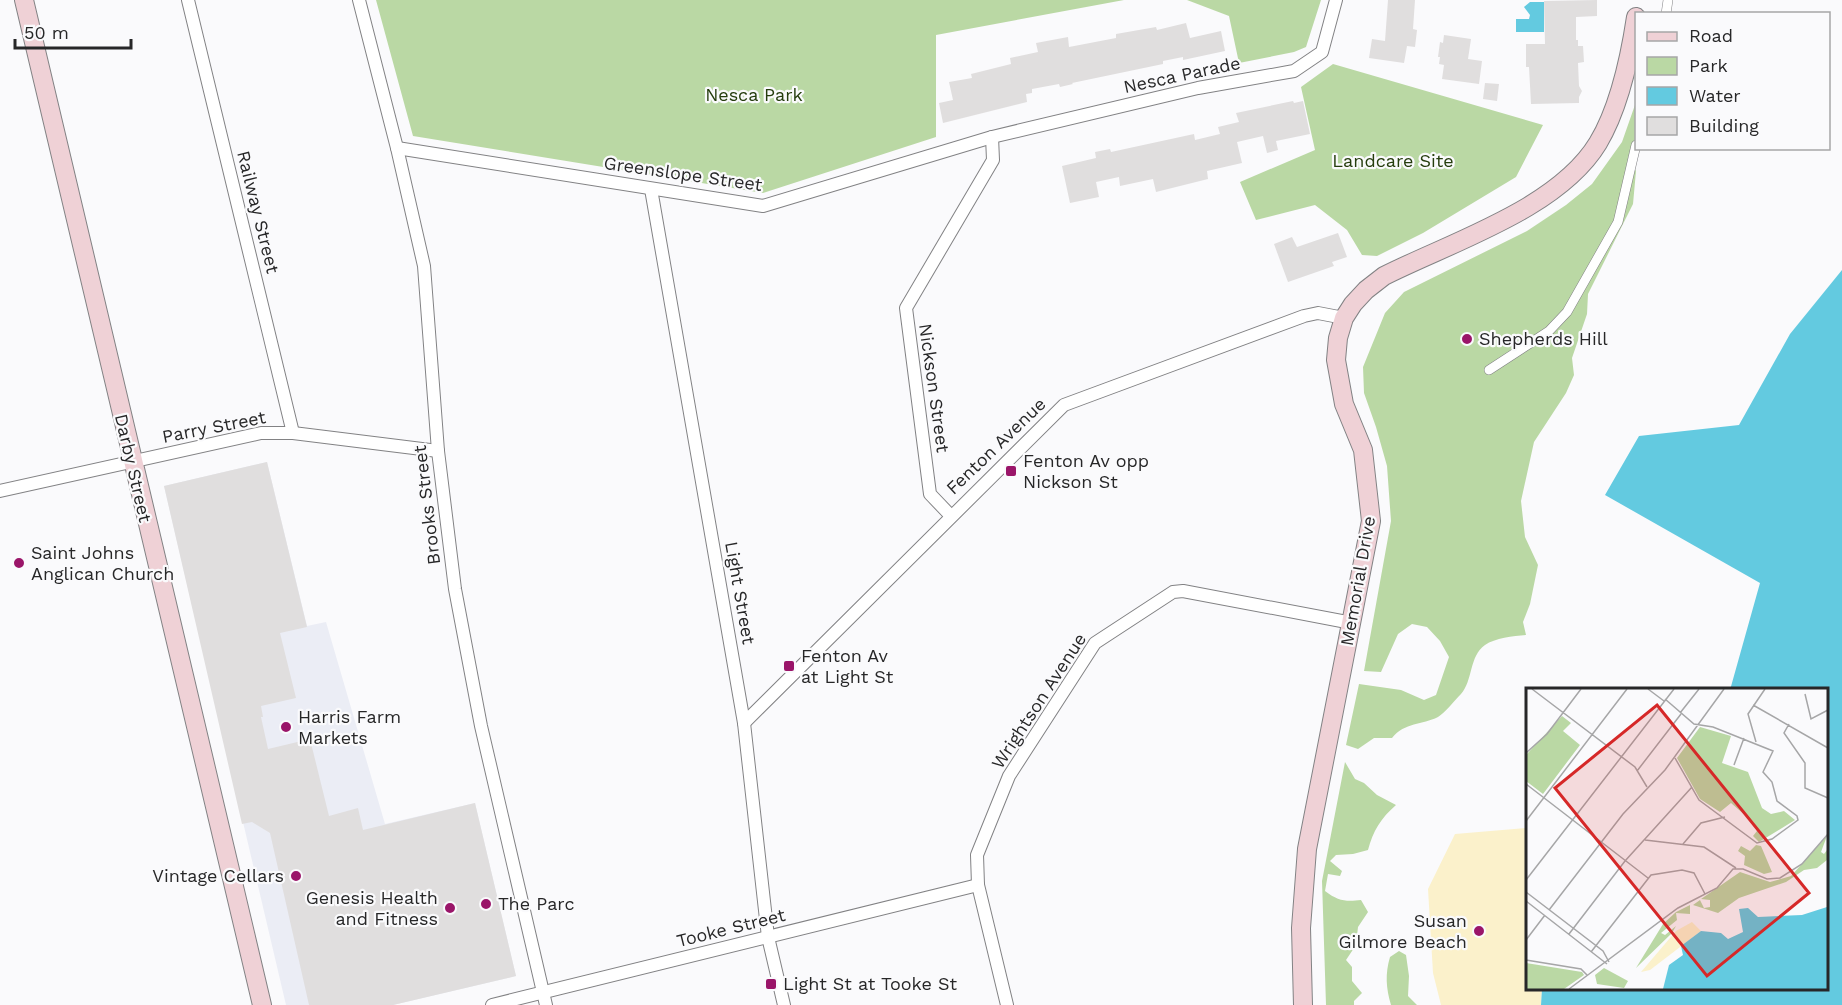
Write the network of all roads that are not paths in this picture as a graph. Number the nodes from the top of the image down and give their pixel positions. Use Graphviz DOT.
graph roads {
  1 [pos="24,0"];
  2 [pos="188,0"];
  3 [pos="359,0"];
  4 [pos="1336,0"];
  5 [pos="1635,24"];
  6 [pos="992,137"];
  7 [pos="397,148"];
  8 [pos="1635,149"];
  9 [pos="651,189"];
  10 [pos="1344,318"];
  11 [pos="1489,370"];
  12 [pos="293,433"];
  13 [pos="438,451"];
  14 [pos="132,462"];
  15 [pos="0,491"];
  16 [pos="951,516"];
  17 [pos="1352,623"];
  18 [pos="744,723"];
  19 [pos="978,885"];
  20 [pos="768,938"];
  21 [pos="545,999"];
  22 [pos="262,1005"];
  23 [pos="492,1005"];
  24 [pos="784,1005"];
  25 [pos="1007,1005"];
  26 [pos="1303,1005"];
  1 -- 14 [label="main road, Darby Street"];
  2 -- 12 [label="street, Railway Street"];
  3 -- 7 [label="street, Brooks Street"];
  4 -- 6 [label="street, Nesca Parade"];
  5 -- 10 [label="main road, Memorial Drive"];
  6 -- 9 [label="street, Greenslope Street"];
  6 -- 16 [label="street, Nickson Street"];
  7 -- 9 [label="street, Greenslope Street"];
  7 -- 13 [label="street, Brooks Street"];
  8 -- 11 [label="street"];
  9 -- 18 [label="street, Light Street"];
  10 -- 16 [label="street, Fenton Avenue"];
  10 -- 17 [label="main road, Memorial Drive"];
  12 -- 13 [label="street, Parry Street"];
  12 -- 14 [label="street, Parry Street"];
  13 -- 21 [label="street, Brooks Street"];
  14 -- 15 [label="street, Parry Street"];
  14 -- 22 [label="main road, Darby Street"];
  16 -- 18 [label="street, Fenton Avenue"];
  17 -- 19 [label="street, Wrightson Avenue"];
  17 -- 26 [label="main road, Memorial Drive"];
  18 -- 20 [label="street, Light Street"];
  19 -- 20 [label="street, Tooke Street"];
  19 -- 25 [label="street, Wrightson Avenue"];
  20 -- 21 [label="street, Tooke Street"];
  20 -- 24 [label="street, Light Street"];
  21 -- 23 [label="street, Tooke Street"];
}
